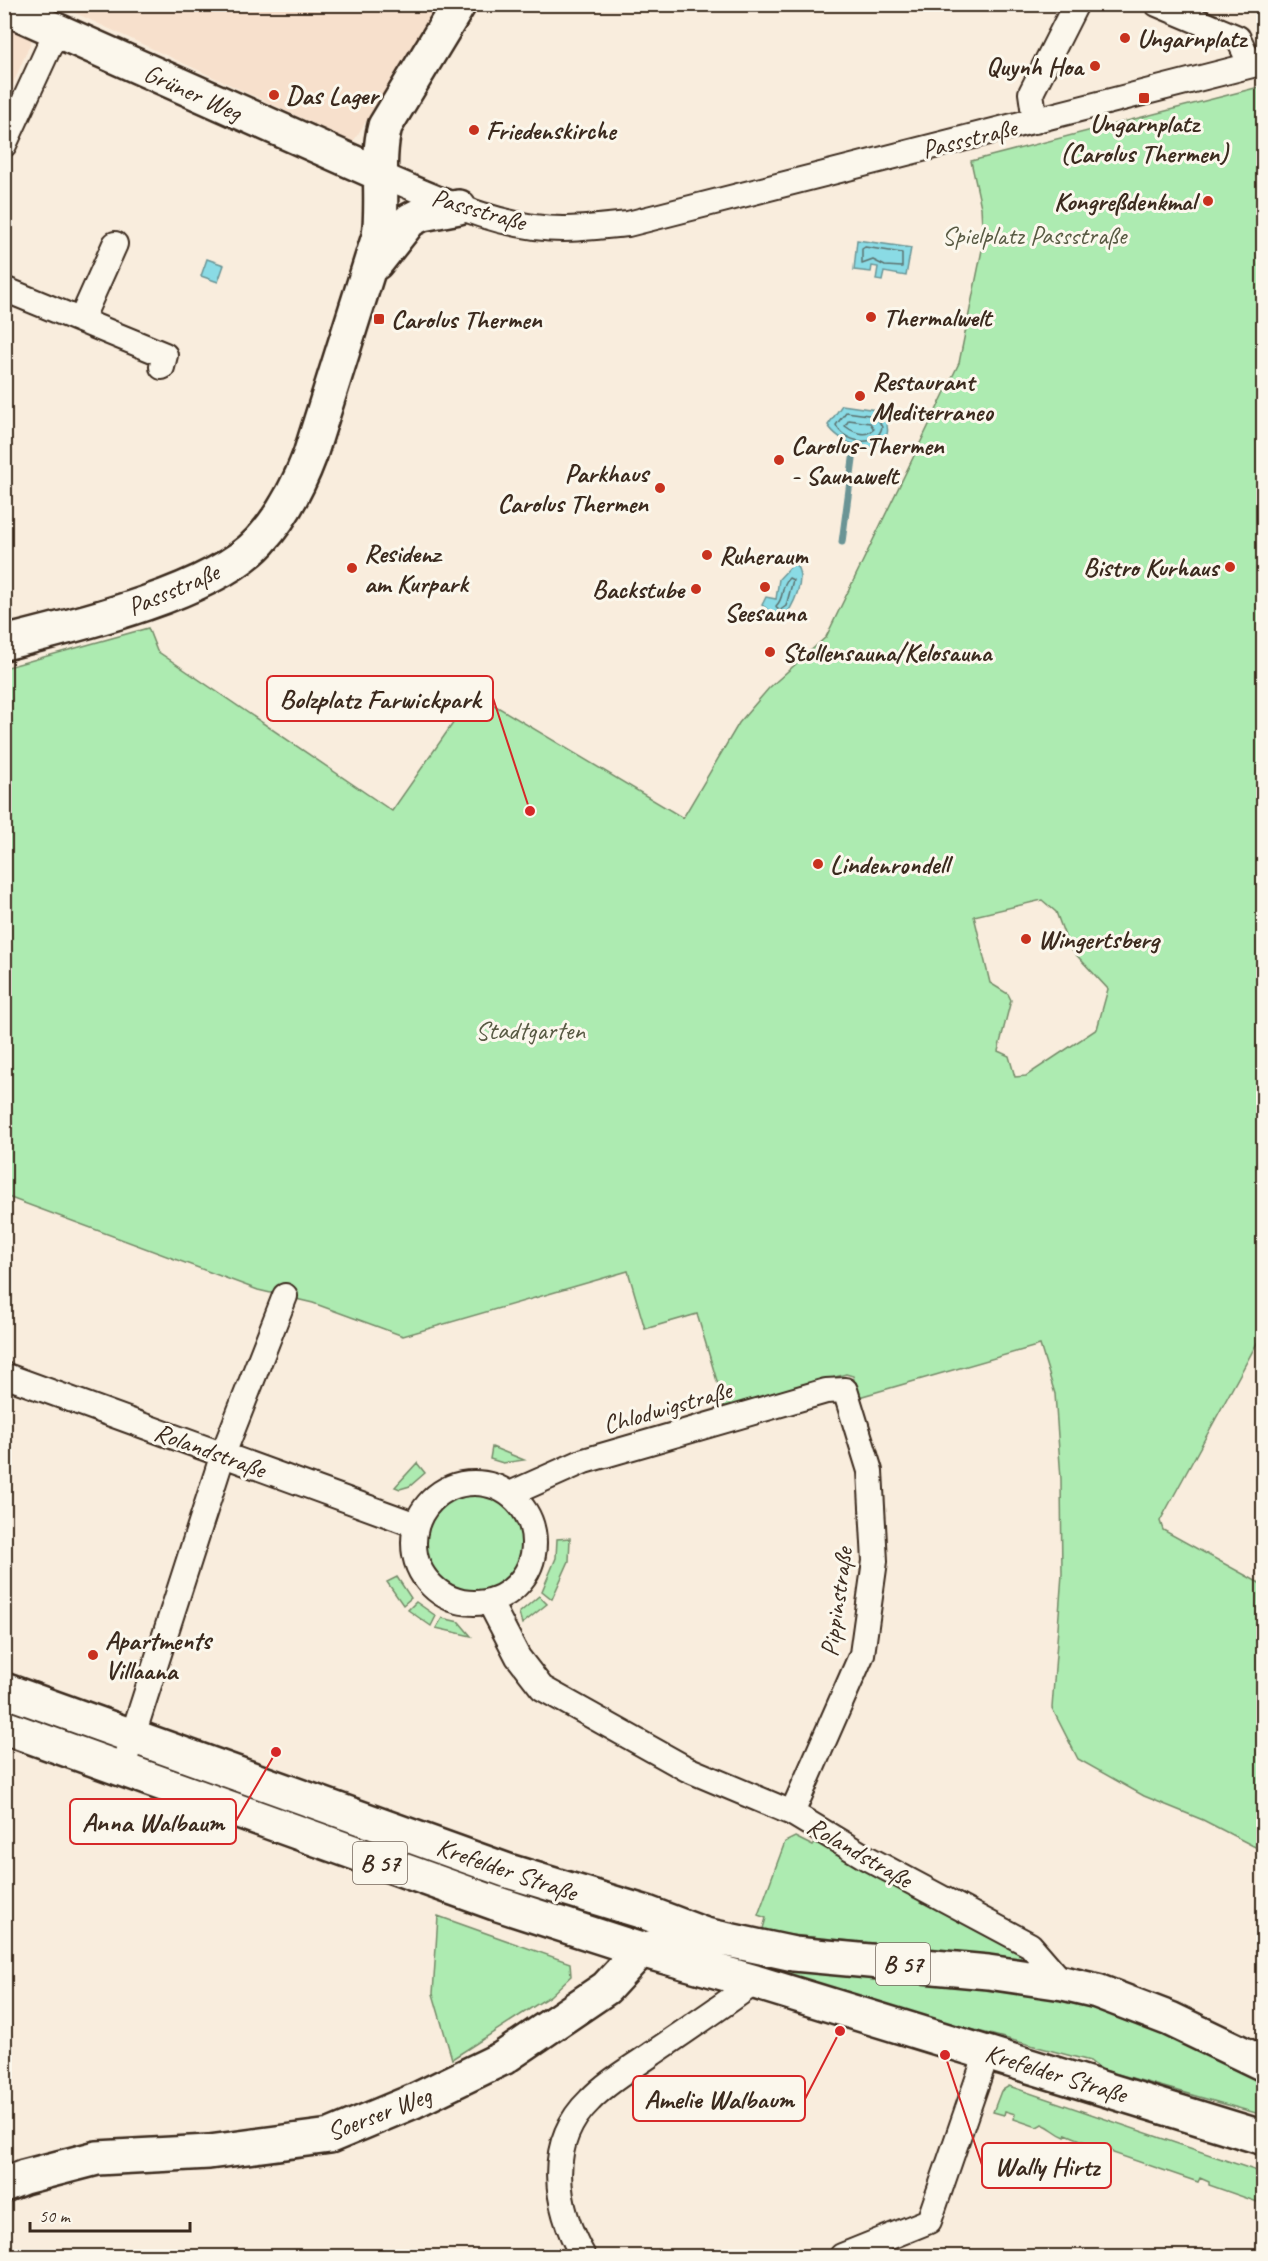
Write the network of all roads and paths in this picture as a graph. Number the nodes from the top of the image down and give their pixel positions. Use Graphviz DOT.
graph roads {
  1 [pos="459,4"];
  2 [pos="1076,4"];
  3 [pos="1157,4"];
  4 [pos="4,7"];
  5 [pos="56,32"];
  6 [pos="1257,63"];
  7 [pos="1035,121"];
  8 [pos="4,145"];
  9 [pos="382,176"];
  10 [pos="459,207"];
  11 [pos="115,244"];
  12 [pos="369,271"];
  13 [pos="4,289"];
  14 [pos="81,320"];
  15 [pos="162,367"];
  16 [pos="4,643"];
  17 [pos="285,1296"];
  18 [pos="4,1375"];
  19 [pos="845,1390"];
  20 [pos="222,1454"];
  21 [pos="510,1494"];
  22 [pos="416,1525"];
  23 [pos="489,1601"];
  24 [pos="4,1690"];
  25 [pos="4,1727"];
  26 [pos="132,1736"];
  27 [pos="122,1769"];
  28 [pos="792,1813"];
  29 [pos="705,1935"];
  30 [pos="640,1950"];
  31 [pos="755,1982"];
  32 [pos="1064,1983"];
  33 [pos="987,2053"];
  34 [pos="1263,2064"];
  35 [pos="1263,2138"];
  36 [pos="4,2185"];
  37 [pos="583,2256"];
  38 [pos="842,2256"];
  1 -- 9 [label="main road"];
  2 -- 7 [label="street"];
  3 -- 6 [label="street"];
  4 -- 5 [label="main road, Grüner Weg"];
  5 -- 8 [label="street"];
  5 -- 9 [label="main road, Grüner Weg"];
  6 -- 7 [label="street, Passstraße"];
  7 -- 10 [label="street, Passstraße"];
  9 -- 10 [label="street, Passstraße"];
  9 -- 12 [label="main road, Passstraße"];
  10 -- 12 [label="main road"];
  11 -- 14 [label="street"];
  12 -- 16 [label="main road, Passstraße"];
  13 -- 14 [label="street"];
  14 -- 15 [label="street"];
  17 -- 20 [label="street"];
  18 -- 20 [label="street, Rolandstraße"];
  19 -- 21 [label="street, Chlodwigstraße"];
  19 -- 28 [label="street, Pippinstraße"];
  20 -- 22 [label="street, Rolandstraße"];
  20 -- 26 [label="street"];
  21 -- 22 [label="street"];
  21 -- 23 [label="street"];
  22 -- 23 [label="street"];
  23 -- 28 [label="street, Rolandstraße"];
  24 -- 26 [label="main road, Krefelder Straße / B 57"];
  25 -- 27 [label="main road, Krefelder Straße / B 57"];
  26 -- 27 [label="street"];
  26 -- 29 [label="main road, Krefelder Straße / B 57"];
  27 -- 30 [label="main road, Krefelder Straße / B 57"];
  28 -- 32 [label="street, Rolandstraße"];
  29 -- 30 [label="main road, Krefelder Straße"];
  29 -- 32 [label="main road, Krefelder Straße / B 57"];
  30 -- 31 [label="main road, Krefelder Straße / B 57"];
  30 -- 36 [label="main road, Soerser Weg"];
  31 -- 33 [label="main road, Krefelder Straße / B 57"];
  31 -- 37 [label="street"];
  32 -- 34 [label="main road, B 57"];
  33 -- 35 [label="main road, Krefelder Straße / B 57"];
  33 -- 38 [label="street"];
}
